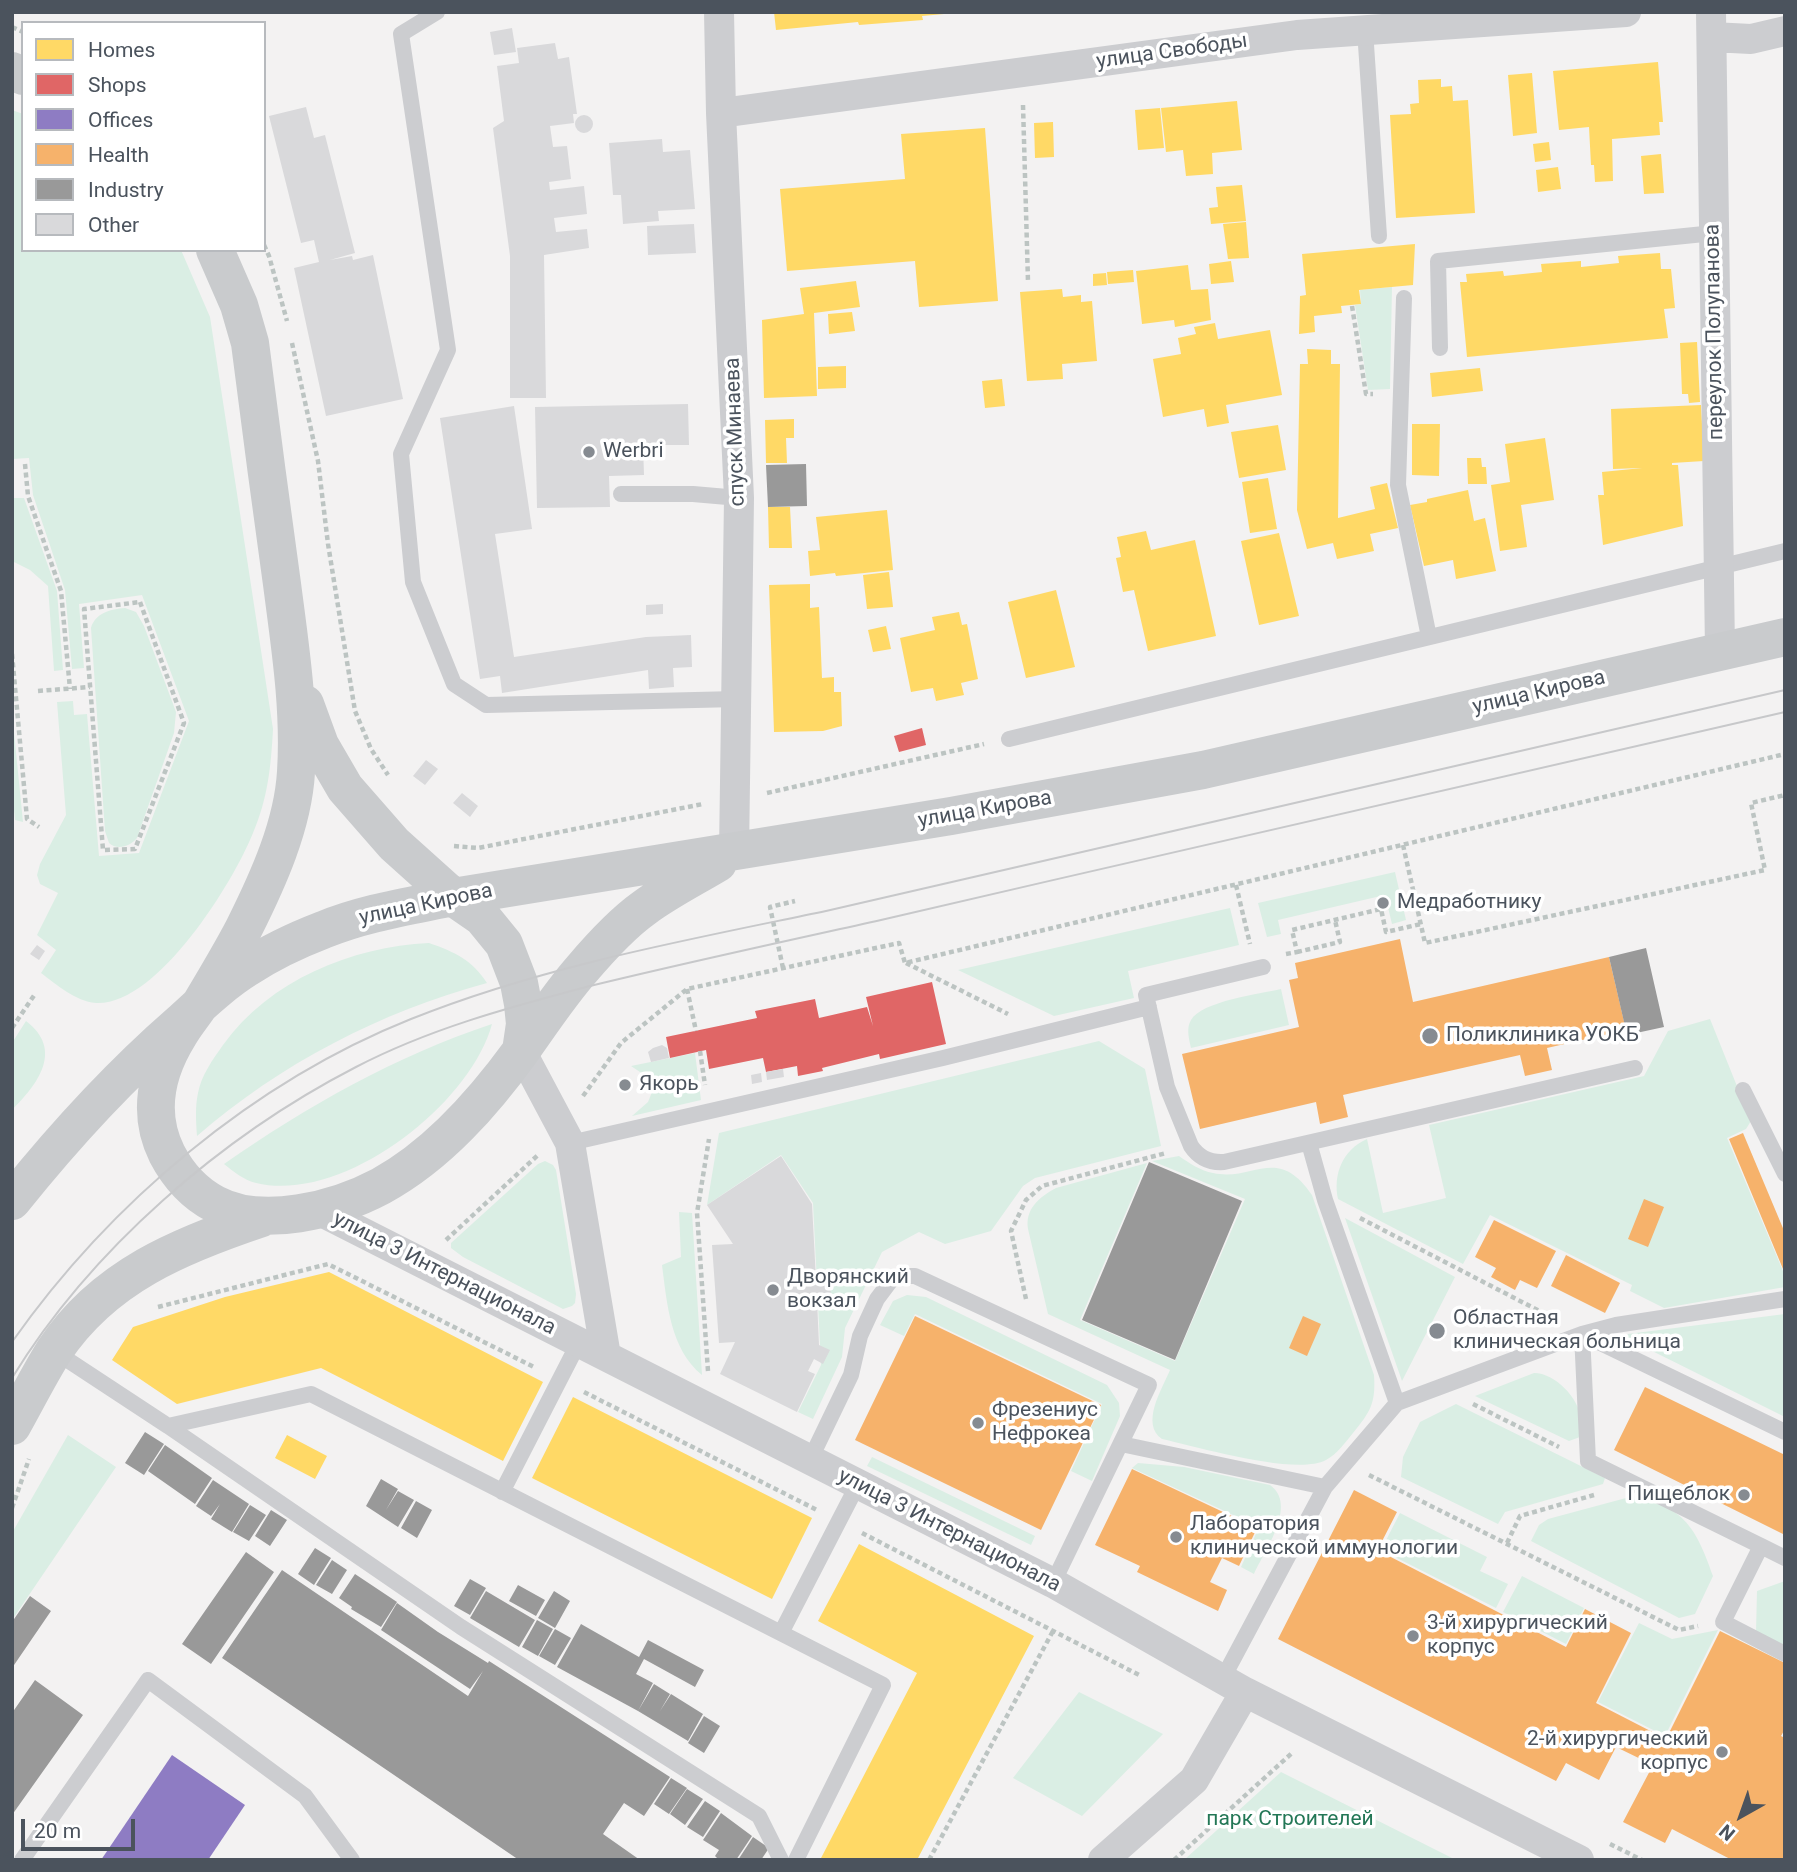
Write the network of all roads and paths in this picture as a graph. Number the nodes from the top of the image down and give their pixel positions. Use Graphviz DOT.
graph roads {
  1 [pos="437,12"];
  2 [pos="719,12"];
  3 [pos="1626,12"];
  4 [pos="1711,25"];
  5 [pos="1365,30"];
  6 [pos="1785,31"];
  7 [pos="1020,72"];
  8 [pos="721,113"];
  9 [pos="1714,233"];
  10 [pos="1379,236"];
  11 [pos="266,249"];
  12 [pos="216,252"];
  13 [pos="1028,282"];
  14 [pos="1404,298"];
  15 [pos="1352,306"];
  16 [pos="288,327"];
  17 [pos="291,340"];
  18 [pos="1440,348"];
  19 [pos="1401,393"];
  20 [pos="25,464"];
  21 [pos="621,494"];
  22 [pos="740,498"];
  23 [pos="1785,551"];
  24 [pos="1717,568"];
  25 [pos="1785,636"];
  26 [pos="1429,637"];
  27 [pos="1720,651"];
  28 [pos="12,654"];
  29 [pos="293,672"];
  30 [pos="90,687"];
  31 [pos="70,689"];
  32 [pos="38,691"];
  33 [pos="737,699"];
  34 [pos="1009,739"];
  35 [pos="1785,754"];
  36 [pos="394,784"];
  37 [pos="1785,795"];
  38 [pos="735,798"];
  39 [pos="39,827"];
  40 [pos="445,845"];
  41 [pos="1403,845"];
  42 [pos="734,853"];
  43 [pos="1236,885"];
  44 [pos="453,897"];
  45 [pos="795,901"];
  46 [pos="1335,920"];
  47 [pos="1421,924"];
  48 [pos="1248,937"];
  49 [pos="1297,951"];
  50 [pos="905,962"];
  51 [pos="1269,962"];
  52 [pos="687,989"];
  53 [pos="35,993"];
  54 [pos="199,1005"];
  55 [pos="1149,1007"];
  56 [pos="12,1028"];
  57 [pos="696,1031"];
  58 [pos="1045,1032"];
  59 [pos="521,1051"];
  60 [pos="1635,1068"];
  61 [pos="1744,1090"];
  62 [pos="570,1143"];
  63 [pos="1309,1143"];
  64 [pos="1191,1146"];
  65 [pos="1785,1174"];
  66 [pos="1325,1200"];
  67 [pos="12,1201"];
  68 [pos="316,1209"];
  69 [pos="264,1218"];
  70 [pos="1785,1299"];
  71 [pos="157,1307"];
  72 [pos="1033,1331"];
  73 [pos="1582,1334"];
  74 [pos="579,1342"];
  75 [pos="54,1351"];
  76 [pos="606,1356"];
  77 [pos="559,1380"];
  78 [pos="1437,1387"];
  79 [pos="1397,1403"];
  80 [pos="12,1426"];
  81 [pos="168,1426"];
  82 [pos="1785,1432"];
  83 [pos="1121,1444"];
  84 [pos="810,1460"];
  85 [pos="1588,1461"];
  86 [pos="1345,1464"];
  87 [pos="1634,1483"];
  88 [pos="858,1484"];
  89 [pos="1325,1487"];
  90 [pos="502,1492"];
  91 [pos="838,1521"];
  92 [pos="1507,1544"];
  93 [pos="1760,1546"];
  94 [pos="1785,1558"];
  95 [pos="1053,1583"];
  96 [pos="1723,1622"];
  97 [pos="781,1633"];
  98 [pos="1785,1654"];
  99 [pos="1233,1686"];
  100 [pos="1319,1729"];
  101 [pos="22,1860"];
  102 [pos="352,1860"];
  103 [pos="781,1860"];
  104 [pos="796,1860"];
  105 [pos="929,1860"];
  106 [pos="1103,1860"];
  107 [pos="1174,1860"];
  108 [pos="1580,1860"];
  1 -- 33 [label="lane"];
  2 -- 8 [label="street, спуск Минаева"];
  3 -- 5 [label="street, улица Свободы"];
  4 -- 6 [label="street"];
  4 -- 9 [label="street, переулок Полупанова"];
  5 -- 7 [label="street, улица Свободы"];
  5 -- 10 [label="lane"];
  7 -- 8 [label="street, улица Свободы"];
  7 -- 13 [label="path"];
  8 -- 22 [label="street, спуск Минаева"];
  9 -- 18 [label="lane"];
  9 -- 24 [label="street, переулок Полупанова"];
  11 -- 16 [label="path"];
  12 -- 29 [label="main road"];
  14 -- 19 [label="lane"];
  15 -- 19 [label="path"];
  17 -- 36 [label="path"];
  19 -- 26 [label="lane"];
  20 -- 31 [label="path"];
  21 -- 22 [label="lane"];
  22 -- 33 [label="street, спуск Минаева"];
  23 -- 24 [label="lane"];
  24 -- 26 [label="lane"];
  24 -- 27 [label="street, переулок Полупанова"];
  25 -- 27 [label="main road, улица Кирова"];
  26 -- 34 [label="lane"];
  27 -- 42 [label="main road, улица Кирова"];
  28 -- 39 [label="path"];
  29 -- 44 [label="main road"];
  29 -- 54 [label="main road"];
  30 -- 30 [label="path"];
  30 -- 31 [label="path"];
  31 -- 32 [label="path"];
  33 -- 38 [label="street, спуск Минаева"];
  34 -- 38 [label="path"];
  35 -- 41 [label="path"];
  37 -- 47 [label="path"];
  38 -- 40 [label="path"];
  38 -- 42 [label="street, спуск Минаева"];
  41 -- 43 [label="path"];
  41 -- 47 [label="path"];
  42 -- 44 [label="main road, улица Кирова"];
  42 -- 59 [label="main road"];
  43 -- 48 [label="path"];
  43 -- 50 [label="path"];
  44 -- 54 [label="main road, улица Кирова"];
  44 -- 59 [label="main road"];
  45 -- 50 [label="path"];
  46 -- 47 [label="path"];
  46 -- 49 [label="path"];
  46 -- 49 [label="path"];
  49 -- 51 [label="path"];
  50 -- 58 [label="path"];
  51 -- 55 [label="lane"];
  52 -- 57 [label="path"];
  53 -- 56 [label="path"];
  54 -- 67 [label="main road"];
  54 -- 69 [label="main road"];
  55 -- 58 [label="lane"];
  55 -- 64 [label="lane"];
  58 -- 62 [label="lane"];
  59 -- 62 [label="street"];
  59 -- 68 [label="main road"];
  60 -- 63 [label="lane"];
  61 -- 65 [label="lane"];
  62 -- 76 [label="street"];
  63 -- 64 [label="lane"];
  63 -- 66 [label="lane"];
  64 -- 72 [label="path"];
  66 -- 73 [label="path"];
  66 -- 79 [label="lane"];
  68 -- 69 [label="main road"];
  68 -- 74 [label="street, улица 3 Интернационала"];
  69 -- 75 [label="main road"];
  70 -- 73 [label="lane"];
  71 -- 77 [label="path"];
  72 -- 83 [label="lane"];
  72 -- 84 [label="lane"];
  73 -- 78 [label="lane"];
  73 -- 82 [label="lane"];
  73 -- 85 [label="lane"];
  74 -- 76 [label="street, улица 3 Интернационала"];
  74 -- 77 [label="lane"];
  75 -- 80 [label="main road"];
  75 -- 81 [label="lane"];
  76 -- 84 [label="street, улица 3 Интернационала"];
  77 -- 90 [label="lane"];
  77 -- 91 [label="path"];
  78 -- 79 [label="lane"];
  78 -- 85 [label="path"];
  79 -- 86 [label="lane"];
  81 -- 90 [label="lane"];
  81 -- 103 [label="lane"];
  83 -- 89 [label="lane"];
  83 -- 95 [label="lane"];
  84 -- 88 [label="street, улица 3 Интернационала"];
  85 -- 87 [label="lane"];
  86 -- 89 [label="lane"];
  86 -- 92 [label="path"];
  87 -- 92 [label="path"];
  87 -- 93 [label="lane"];
  88 -- 91 [label="lane"];
  88 -- 95 [label="street, улица 3 Интернационала"];
  89 -- 99 [label="lane"];
  90 -- 97 [label="lane"];
  91 -- 97 [label="lane"];
  91 -- 105 [label="path"];
  92 -- 96 [label="path"];
  93 -- 94 [label="lane"];
  93 -- 96 [label="lane"];
  95 -- 99 [label="street, улица 3 Интернационала"];
  96 -- 98 [label="lane"];
  97 -- 104 [label="lane"];
  99 -- 100 [label="street, улица 3 Интернационала"];
  99 -- 106 [label="street"];
  100 -- 107 [label="path"];
  100 -- 108 [label="street, улица 3 Интернационала"];
  101 -- 102 [label="lane"];
}
